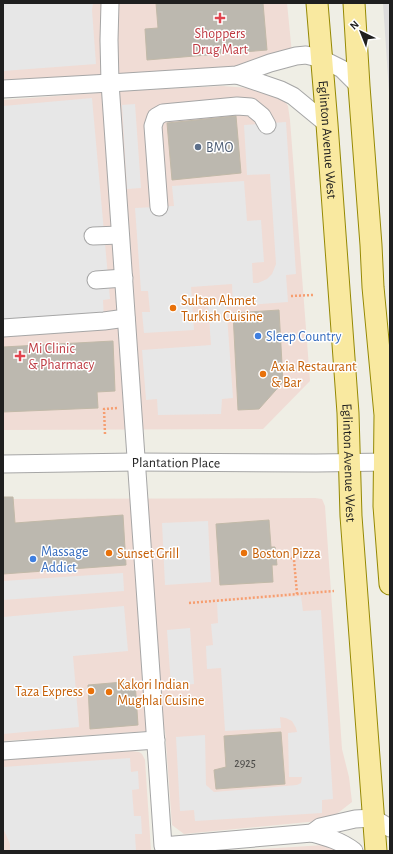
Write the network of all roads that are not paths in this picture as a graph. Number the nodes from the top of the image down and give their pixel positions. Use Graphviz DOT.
graph roads {
  1 [pos="110,3"];
  2 [pos="317,3"];
  3 [pos="354,3"];
  4 [pos="322,59"];
  5 [pos="237,75"];
  6 [pos="110,83"];
  7 [pos="359,86"];
  8 [pos="3,89"];
  9 [pos="327,124"];
  10 [pos="267,125"];
  11 [pos="159,207"];
  12 [pos="120,234"];
  13 [pos="93,236"];
  14 [pos="124,278"];
  15 [pos="96,280"];
  16 [pos="126,318"];
  17 [pos="3,328"];
  18 [pos="136,462"];
  19 [pos="350,462"];
  20 [pos="387,462"];
  21 [pos="3,464"];
  22 [pos="390,584"];
  23 [pos="156,740"];
  24 [pos="3,750"];
  25 [pos="382,823"];
  26 [pos="312,833"];
  27 [pos="354,851"];
  28 [pos="376,851"];
  1 -- 6 [label="street"];
  2 -- 4 [label="main road, Eglinton Avenue West"];
  3 -- 7 [label="main road"];
  4 -- 5 [label="street"];
  4 -- 7 [label="street"];
  4 -- 9 [label="main road, Eglinton Avenue West"];
  5 -- 6 [label="street"];
  5 -- 9 [label="street"];
  6 -- 8 [label="street"];
  6 -- 12 [label="street"];
  7 -- 20 [label="main road"];
  9 -- 19 [label="main road, Eglinton Avenue West"];
  10 -- 11 [label="street"];
  12 -- 13 [label="street"];
  12 -- 14 [label="street"];
  14 -- 15 [label="street"];
  14 -- 16 [label="street"];
  16 -- 17 [label="street"];
  16 -- 18 [label="street"];
  18 -- 19 [label="street, Plantation Place"];
  18 -- 21 [label="street, Plantation Place"];
  18 -- 23 [label="street"];
  19 -- 20 [label="street, Plantation Place"];
  19 -- 25 [label="main road, Eglinton Avenue West"];
  20 -- 22 [label="main road"];
  23 -- 24 [label="street"];
  23 -- 26 [label="street"];
  25 -- 26 [label="street"];
  25 -- 28 [label="main road, Eglinton Avenue West"];
  26 -- 27 [label="street"];
}
